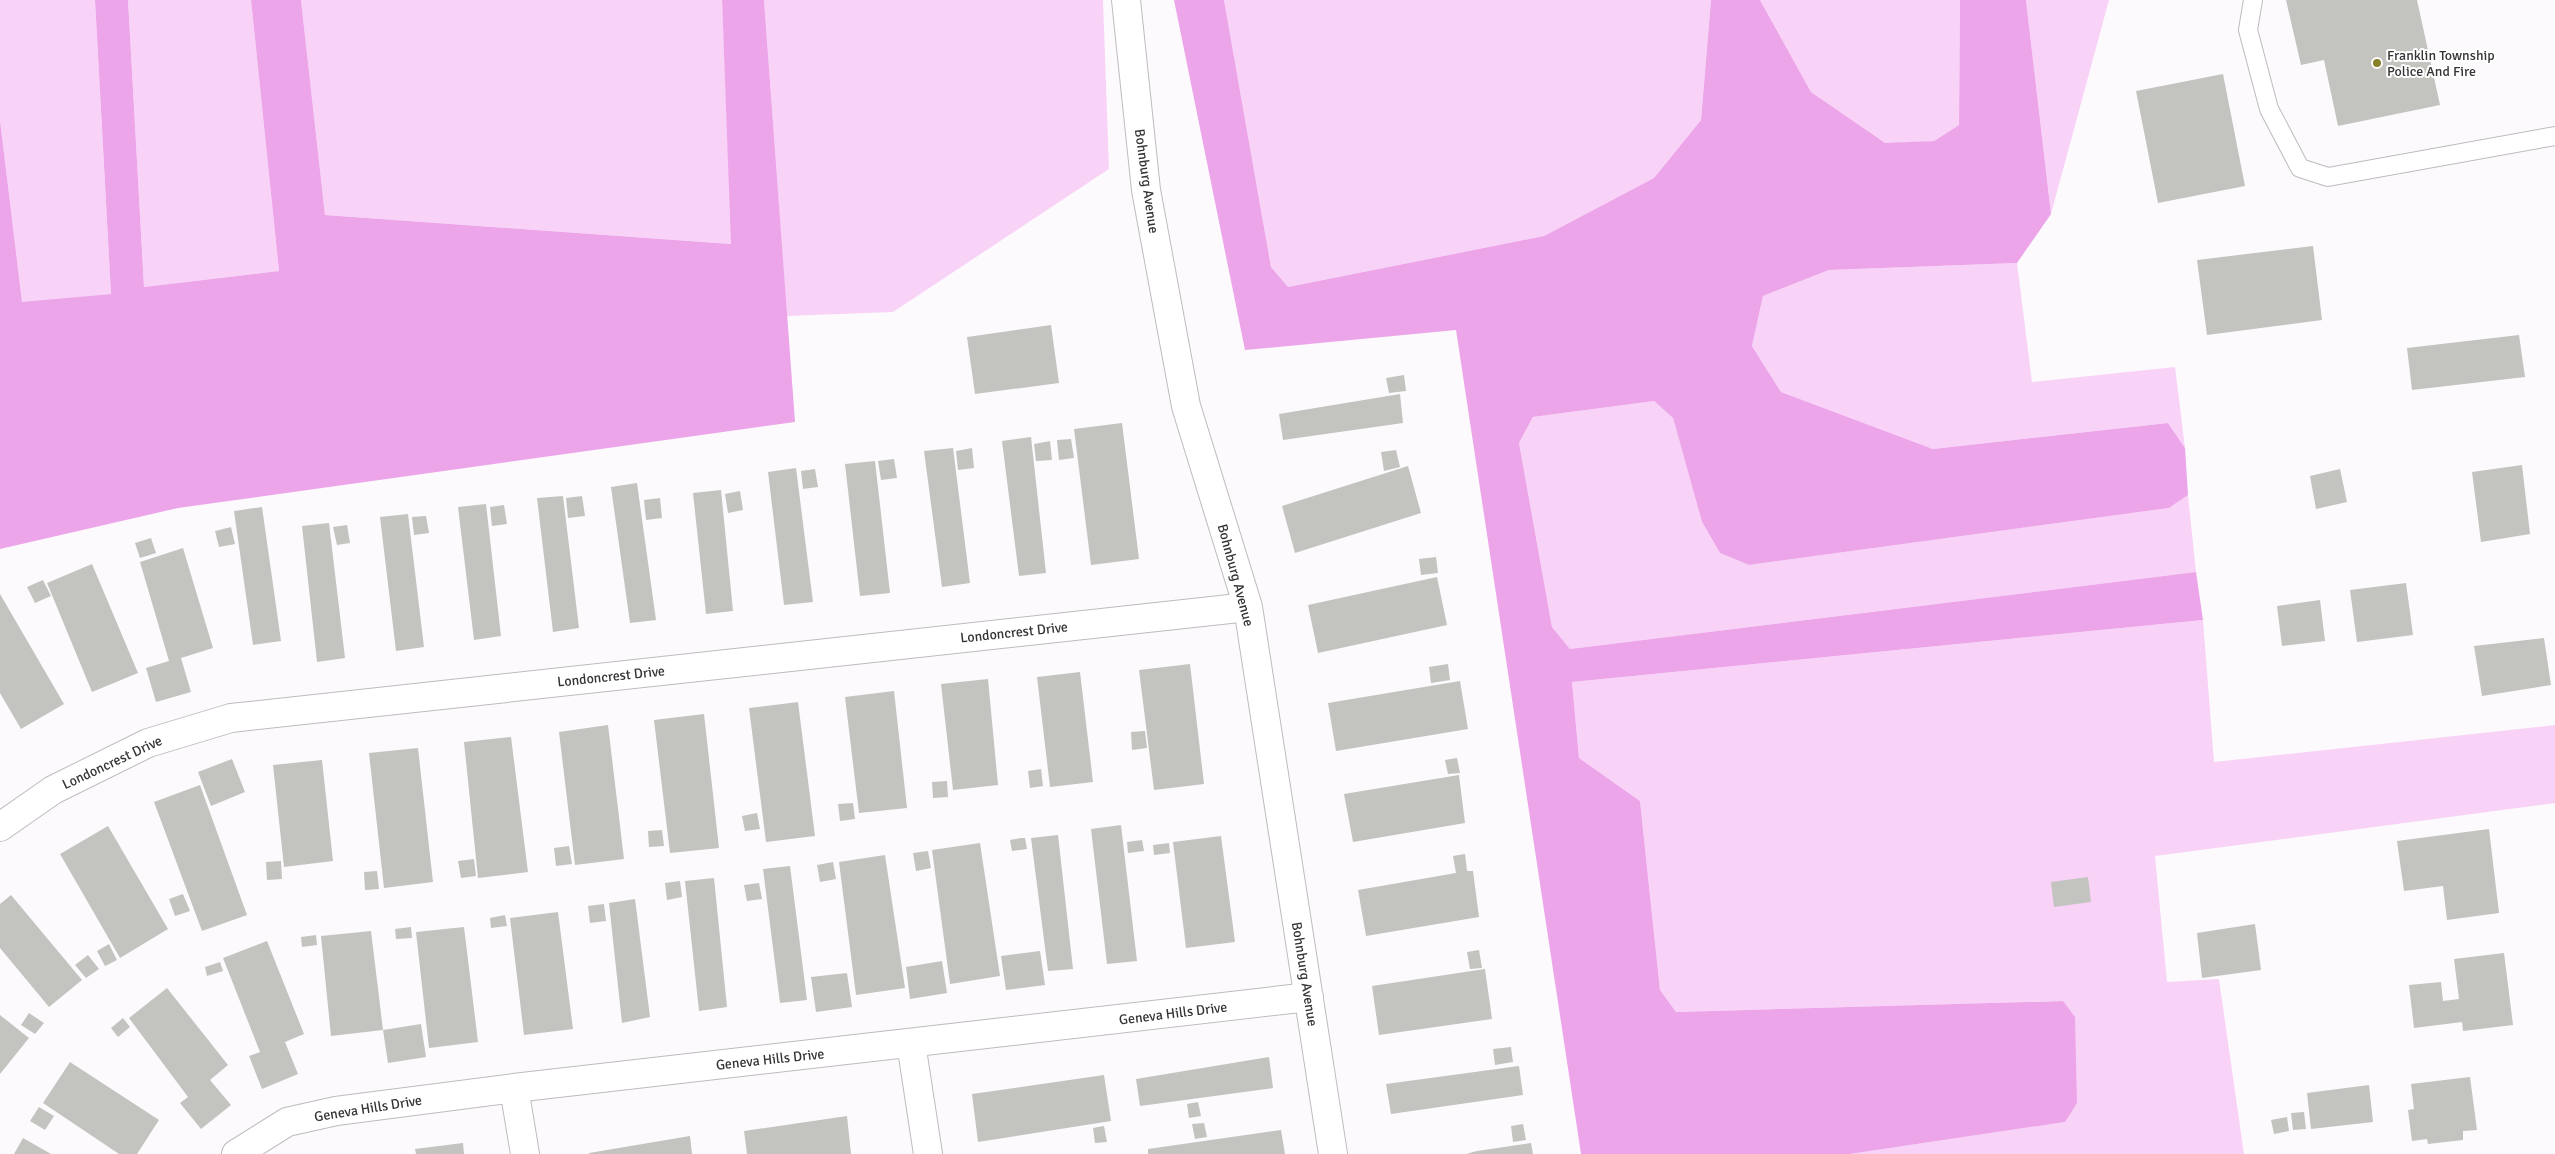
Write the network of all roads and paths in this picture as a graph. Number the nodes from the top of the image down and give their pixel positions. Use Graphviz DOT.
graph roads {
  1 [pos="1126,0"];
  2 [pos="2253,0"];
  3 [pos="2555,136"];
  4 [pos="1248,607"];
  5 [pos="0,827"];
  6 [pos="1309,997"];
  7 [pos="910,1043"];
  8 [pos="514,1088"];
  9 [pos="238,1152"];
  10 [pos="525,1154"];
  11 [pos="928,1154"];
  12 [pos="1333,1154"];
  1 -- 4 [label="street, Bohnburg Avenue"];
  2 -- 3 [label="lane"];
  4 -- 5 [label="street, Londoncrest Drive"];
  4 -- 6 [label="street, Bohnburg Avenue"];
  6 -- 7 [label="street, Geneva Hills Drive"];
  6 -- 12 [label="street, Bohnburg Avenue"];
  7 -- 8 [label="street, Geneva Hills Drive"];
  7 -- 11 [label="street"];
  8 -- 9 [label="street, Geneva Hills Drive"];
  8 -- 10 [label="street"];
}
